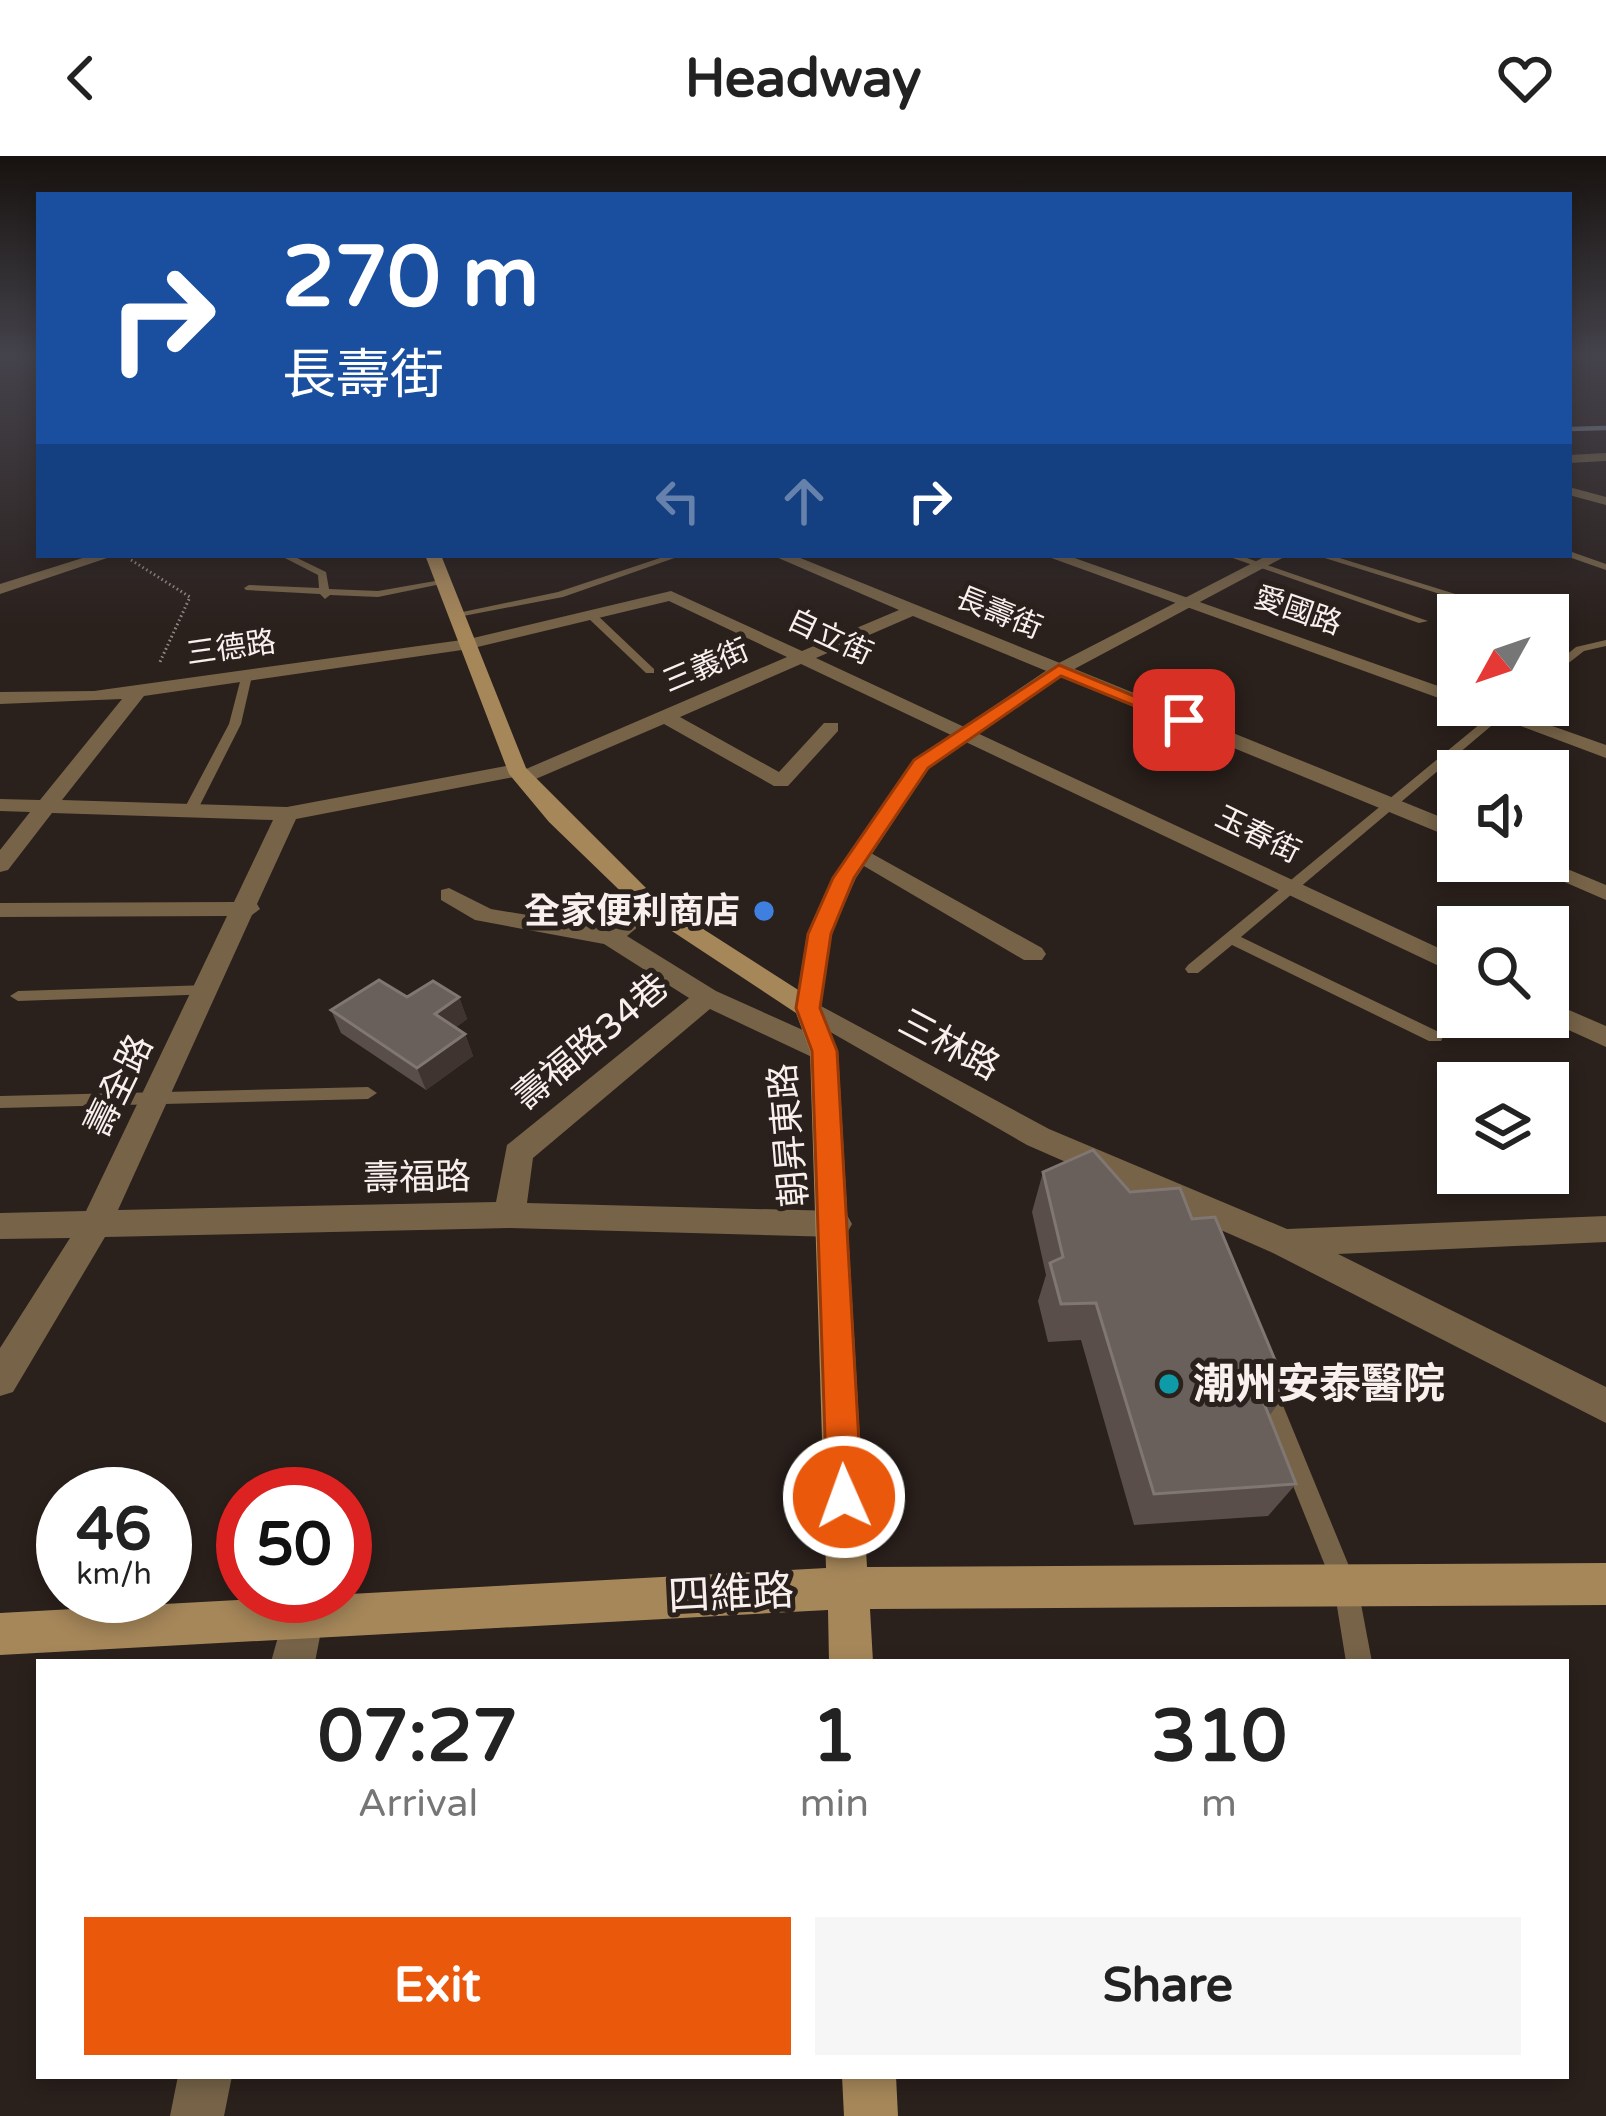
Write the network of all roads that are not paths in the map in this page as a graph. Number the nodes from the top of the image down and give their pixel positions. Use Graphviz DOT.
graph roads {
  1 [pos="1606,458"];
  2 [pos="1572,459"];
  3 [pos="1572,492"];
  4 [pos="1606,500"];
  5 [pos="1572,555"];
  6 [pos="98,558"];
  7 [pos="290,558"];
  8 [pos="435,558"];
  9 [pos="669,558"];
  10 [pos="792,558"];
  11 [pos="1059,558"];
  12 [pos="1238,558"];
  13 [pos="1274,558"];
  14 [pos="1330,558"];
  15 [pos="1259,565"];
  16 [pos="1606,567"];
  17 [pos="442,583"];
  18 [pos="250,588"];
  19 [pos="0,589"];
  20 [pos="1449,594"];
  21 [pos="325,596"];
  22 [pos="671,596"];
  23 [pos="1185,604"];
  24 [pos="912,610"];
  25 [pos="458,614"];
  26 [pos="591,615"];
  27 [pos="1423,621"];
  28 [pos="469,644"];
  29 [pos="1606,644"];
  30 [pos="801,657"];
  31 [pos="1569,658"];
  32 [pos="1059,670"];
  33 [pos="650,671"];
  34 [pos="246,676"];
  35 [pos="138,691"];
  36 [pos="1437,692"];
  37 [pos="0,698"];
  38 [pos="665,716"];
  39 [pos="1483,726"];
  40 [pos="1544,726"];
  41 [pos="832,727"];
  42 [pos="964,730"];
  43 [pos="1606,752"];
  44 [pos="520,774"];
  45 [pos="1390,803"];
  46 [pos="0,805"];
  47 [pos="46,806"];
  48 [pos="190,811"];
  49 [pos="287,814"];
  50 [pos="1437,823"];
  51 [pos="860,854"];
  52 [pos="2,860"];
  53 [pos="1569,878"];
  54 [pos="1294,890"];
  55 [pos="1606,893"];
  56 [pos="449,895"];
  57 [pos="649,905"];
  58 [pos="248,909"];
  59 [pos="0,910"];
  60 [pos="611,937"];
  61 [pos="1232,938"];
  62 [pos="1033,954"];
  63 [pos="1437,957"];
  64 [pos="1193,969"];
  65 [pos="208,991"];
  66 [pos="18,996"];
  67 [pos="707,997"];
  68 [pos="808,1008"];
  69 [pos="1569,1020"];
  70 [pos="1435,1036"];
  71 [pos="1606,1037"];
  72 [pos="824,1051"];
  73 [pos="368,1093"];
  74 [pos="157,1098"];
  75 [pos="0,1102"];
  76 [pos="510,1215"];
  77 [pos="96,1224"];
  78 [pos="836,1224"];
  79 [pos="0,1226"];
  80 [pos="1606,1229"];
  81 [pos="1285,1243"];
  82 [pos="1259,1373"];
  83 [pos="0,1380"];
  84 [pos="1606,1406"];
  85 [pos="1606,1584"];
  86 [pos="848,1588"];
  87 [pos="1346,1588"];
  88 [pos="372,1612"];
  89 [pos="216,1621"];
  90 [pos="301,1623"];
  91 [pos="0,1634"];
  92 [pos="294,1659"];
  93 [pos="850,1659"];
  94 [pos="1358,1659"];
  95 [pos="204,2079"];
  96 [pos="869,2079"];
  97 [pos="196,2116"];
  98 [pos="871,2116"];
  1 -- 2 [label="street"];
  3 -- 4 [label="street"];
  5 -- 16 [label="lane"];
  6 -- 19 [label="street"];
  7 -- 21 [label="lane"];
  8 -- 17 [label="main road, 三林路"];
  9 -- 25 [label="lane"];
  10 -- 24 [label="street, 長壽街"];
  11 -- 23 [label="street, 愛國路"];
  12 -- 15 [label="lane"];
  13 -- 15 [label="street, 朝昇東路"];
  14 -- 20 [label="lane"];
  15 -- 23 [label="street, 朝昇東路"];
  15 -- 27 [label="lane"];
  17 -- 21 [label="lane"];
  17 -- 25 [label="main road, 三林路"];
  18 -- 21 [label="lane"];
  22 -- 26 [label="street, 三德路"];
  22 -- 30 [label="street, 自立街"];
  23 -- 32 [label="street, 朝昇東路"];
  23 -- 36 [label="street, 愛國路"];
  24 -- 30 [label="street, 三義街"];
  24 -- 32 [label="street, 長壽街"];
  25 -- 28 [label="main road, 三林路"];
  26 -- 28 [label="street, 三德路"];
  26 -- 33 [label="lane"];
  28 -- 34 [label="street, 三德路"];
  28 -- 44 [label="main road, 三林路"];
  29 -- 31 [label="lane"];
  30 -- 38 [label="street, 三義街"];
  30 -- 42 [label="street, 自立街"];
  32 -- 42 [label="street, 朝昇東路"];
  32 -- 45 [label="street, 長壽街"];
  34 -- 35 [label="street, 三德路"];
  34 -- 48 [label="lane"];
  35 -- 37 [label="street, 三德路"];
  35 -- 47 [label="street"];
  38 -- 41 [label="street"];
  38 -- 44 [label="street, 三義街"];
  39 -- 45 [label="lane"];
  40 -- 43 [label="street"];
  42 -- 51 [label="street, 朝昇東路"];
  42 -- 54 [label="street, 玉春街"];
  44 -- 49 [label="street"];
  44 -- 57 [label="main road, 三林路"];
  45 -- 50 [label="street, 長壽街"];
  45 -- 54 [label="lane"];
  46 -- 47 [label="street"];
  47 -- 48 [label="street"];
  47 -- 52 [label="street"];
  48 -- 49 [label="street"];
  49 -- 58 [label="street, 壽全路"];
  51 -- 62 [label="street"];
  51 -- 68 [label="street, 朝昇東路"];
  53 -- 55 [label="street"];
  54 -- 61 [label="lane"];
  54 -- 63 [label="street, 玉春街"];
  56 -- 60 [label="street"];
  57 -- 60 [label="street"];
  57 -- 68 [label="main road, 三林路"];
  58 -- 59 [label="street"];
  58 -- 65 [label="street, 壽全路"];
  60 -- 67 [label="street"];
  61 -- 64 [label="lane"];
  61 -- 70 [label="lane"];
  65 -- 66 [label="lane"];
  65 -- 74 [label="street, 壽全路"];
  67 -- 72 [label="street"];
  67 -- 76 [label="street, 壽福路34巷"];
  68 -- 72 [label="main road, 朝昇東路"];
  68 -- 81 [label="street, 三林路"];
  69 -- 71 [label="street"];
  72 -- 78 [label="main road, 朝昇東路"];
  73 -- 74 [label="lane"];
  74 -- 75 [label="lane"];
  74 -- 77 [label="street, 壽全路"];
  76 -- 77 [label="street, 壽福路"];
  76 -- 78 [label="street, 壽福路"];
  77 -- 79 [label="street, 壽福路"];
  77 -- 83 [label="street, 壽全路"];
  78 -- 86 [label="main road, 朝昇東路"];
  80 -- 81 [label="street"];
  81 -- 84 [label="street, 三林路"];
  82 -- 87 [label="lane"];
  85 -- 87 [label="main road, 四維路"];
  86 -- 87 [label="main road, 四維路"];
  86 -- 88 [label="main road, 四維路"];
  86 -- 93 [label="main road, 朝昇東路"];
  87 -- 94 [label="lane"];
  89 -- 91 [label="main road, 四維路"];
  90 -- 92 [label="street"];
  95 -- 97 [label="street"];
  96 -- 98 [label="main road"];
}
